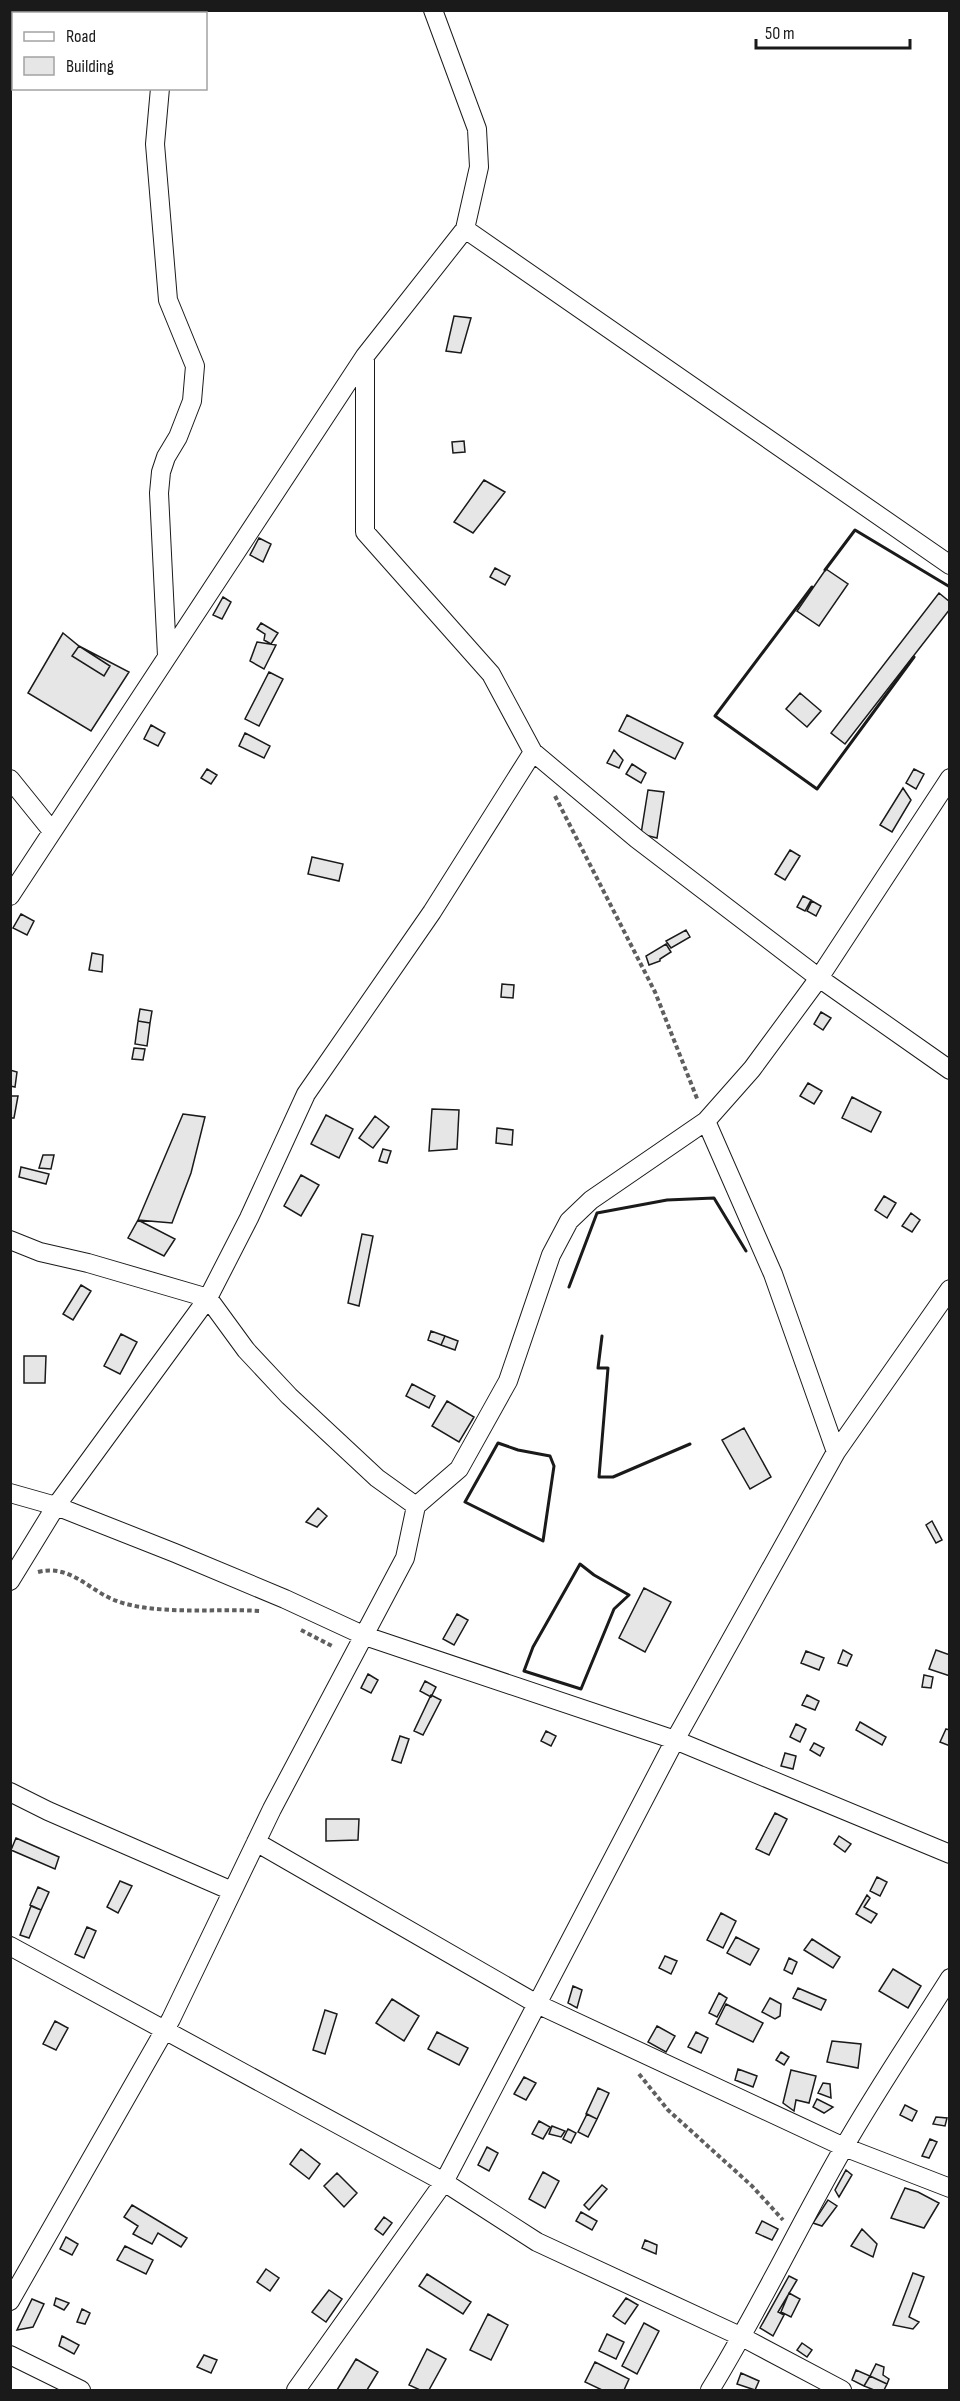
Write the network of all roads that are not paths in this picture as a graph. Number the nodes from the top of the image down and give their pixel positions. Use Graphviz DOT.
graph roads {
  1 [pos="433,10"];
  2 [pos="160,90"];
  3 [pos="465,229"];
  4 [pos="365,356"];
  5 [pos="950,565"];
  6 [pos="167,656"];
  7 [pos="533,752"];
  8 [pos="950,778"];
  9 [pos="10,779"];
  10 [pos="52,831"];
  11 [pos="10,896"];
  12 [pos="819,978"];
  13 [pos="950,1070"];
  14 [pos="706,1121"];
  15 [pos="10,1240"];
  16 [pos="950,1289"];
  17 [pos="208,1298"];
  18 [pos="836,1452"];
  19 [pos="10,1493"];
  20 [pos="56,1506"];
  21 [pos="416,1506"];
  22 [pos="10,1581"];
  23 [pos="365,1636"];
  24 [pos="675,1740"];
  25 [pos="10,1792"];
  26 [pos="256,1842"];
  27 [pos="950,1854"];
  28 [pos="232,1891"];
  29 [pos="10,1946"];
  30 [pos="950,1978"];
  31 [pos="537,2004"];
  32 [pos="164,2031"];
  33 [pos="844,2147"];
  34 [pos="444,2182"];
  35 [pos="950,2188"];
  36 [pos="10,2301"];
  37 [pos="742,2337"];
  38 [pos="10,2355"];
  39 [pos="81,2391"];
  40 [pos="296,2391"];
  41 [pos="710,2391"];
  42 [pos="842,2391"];
  1 -- 3 [label="street"];
  2 -- 6 [label="street"];
  3 -- 4 [label="street"];
  3 -- 5 [label="street"];
  4 -- 6 [label="street"];
  4 -- 7 [label="street"];
  6 -- 10 [label="street"];
  7 -- 12 [label="street"];
  7 -- 17 [label="street"];
  8 -- 12 [label="street"];
  9 -- 10 [label="street"];
  10 -- 11 [label="street"];
  12 -- 13 [label="street"];
  12 -- 14 [label="street"];
  14 -- 18 [label="street"];
  14 -- 21 [label="street"];
  15 -- 17 [label="street"];
  16 -- 18 [label="street"];
  17 -- 20 [label="street"];
  17 -- 21 [label="street"];
  18 -- 24 [label="street"];
  19 -- 20 [label="street"];
  20 -- 22 [label="street"];
  20 -- 23 [label="street"];
  21 -- 23 [label="street"];
  23 -- 24 [label="street"];
  23 -- 26 [label="street"];
  24 -- 27 [label="street"];
  24 -- 31 [label="street"];
  25 -- 28 [label="street"];
  26 -- 28 [label="street"];
  26 -- 31 [label="street"];
  28 -- 32 [label="street"];
  29 -- 32 [label="street"];
  30 -- 33 [label="street"];
  31 -- 33 [label="street"];
  31 -- 34 [label="street"];
  32 -- 34 [label="street"];
  32 -- 36 [label="street"];
  33 -- 35 [label="street"];
  33 -- 37 [label="street"];
  34 -- 37 [label="street"];
  34 -- 40 [label="street"];
  37 -- 41 [label="street"];
  37 -- 42 [label="street"];
  38 -- 39 [label="street"];
}
